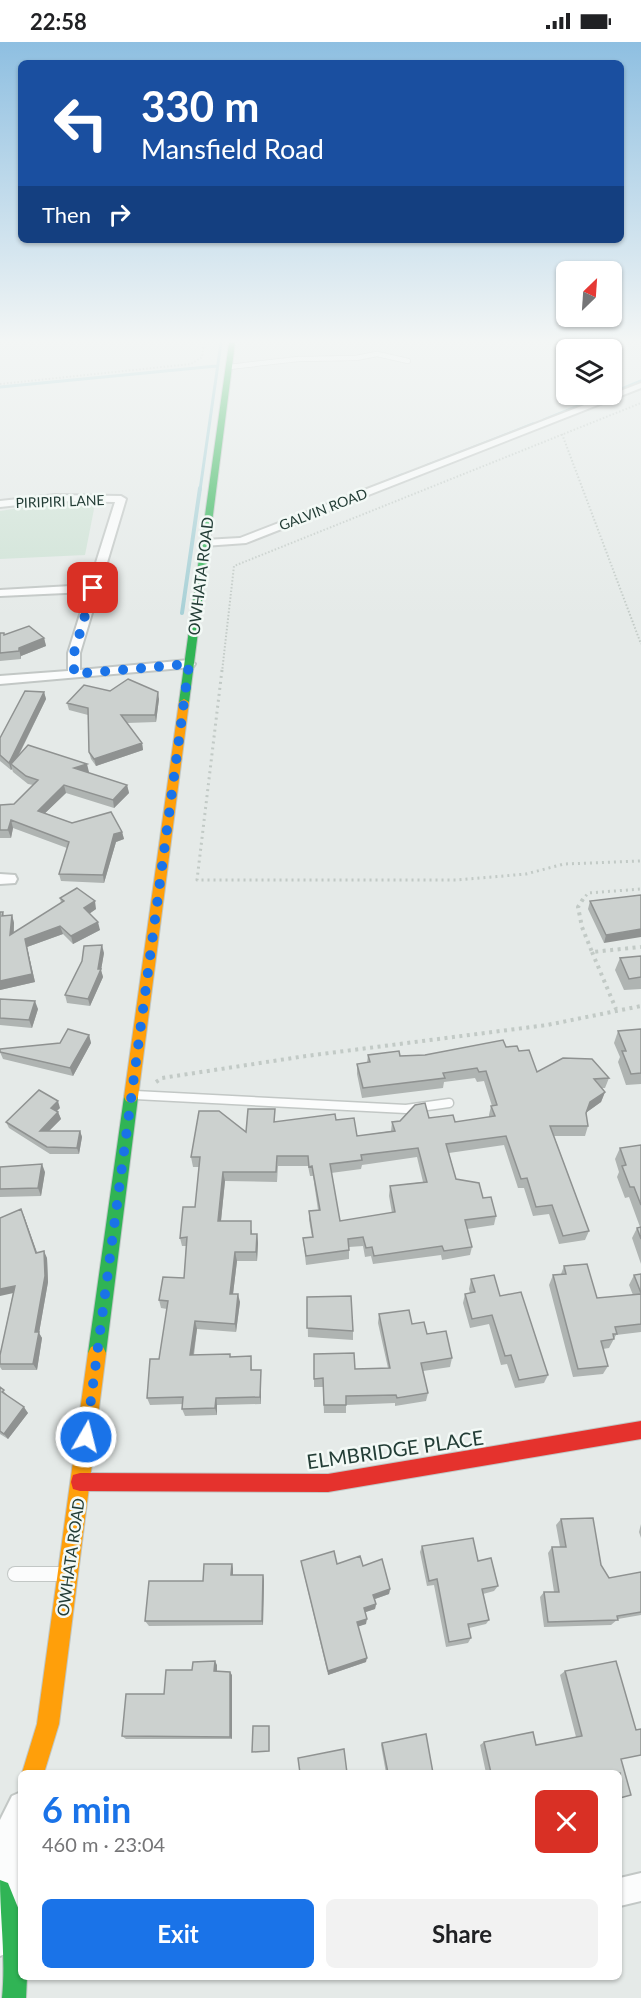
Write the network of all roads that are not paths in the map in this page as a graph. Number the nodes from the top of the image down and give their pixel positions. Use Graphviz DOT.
graph roads {
  1 [pos="219,434"];
  2 [pos="514,434"];
  3 [pos="0,504"];
  4 [pos="204,543"];
  5 [pos="93,588"];
  6 [pos="0,593"];
  7 [pos="189,664"];
  8 [pos="74,674"];
  9 [pos="0,680"];
  10 [pos="132,1095"];
  11 [pos="448,1103"];
  12 [pos="641,1430"];
  13 [pos="80,1482"];
  14 [pos="15,1574"];
  15 [pos="68,1575"];
  16 [pos="45,1736"];
  17 [pos="34,1770"];
  18 [pos="46,1770"];
  19 [pos="11,1824"];
  20 [pos="641,1887"];
  21 [pos="622,1892"];
  22 [pos="6,1916"];
  23 [pos="19,1980"];
  24 [pos="15,1998"];
  1 -- 4 [label="street, OWHATA ROAD"];
  2 -- 4 [label="street, GALVIN ROAD"];
  3 -- 5 [label="street, PIRIPIRI LANE"];
  4 -- 7 [label="street, OWHATA ROAD"];
  5 -- 6 [label="street"];
  5 -- 8 [label="street"];
  7 -- 8 [label="street"];
  7 -- 10 [label="street, OWHATA ROAD"];
  8 -- 9 [label="street"];
  10 -- 11 [label="lane"];
  10 -- 13 [label="street, OWHATA ROAD"];
  12 -- 13 [label="street, ELMBRIDGE PLACE"];
  13 -- 15 [label="street, OWHATA ROAD"];
  14 -- 15 [label="lane"];
  15 -- 16 [label="street, OWHATA ROAD"];
  16 -- 17 [label="street, OWHATA ROAD"];
  16 -- 18 [label="street, OWHATA ROAD"];
  19 -- 22 [label="street"];
  20 -- 21 [label="street"];
  22 -- 24 [label="street"];
  23 -- 24 [label="street"];
}
